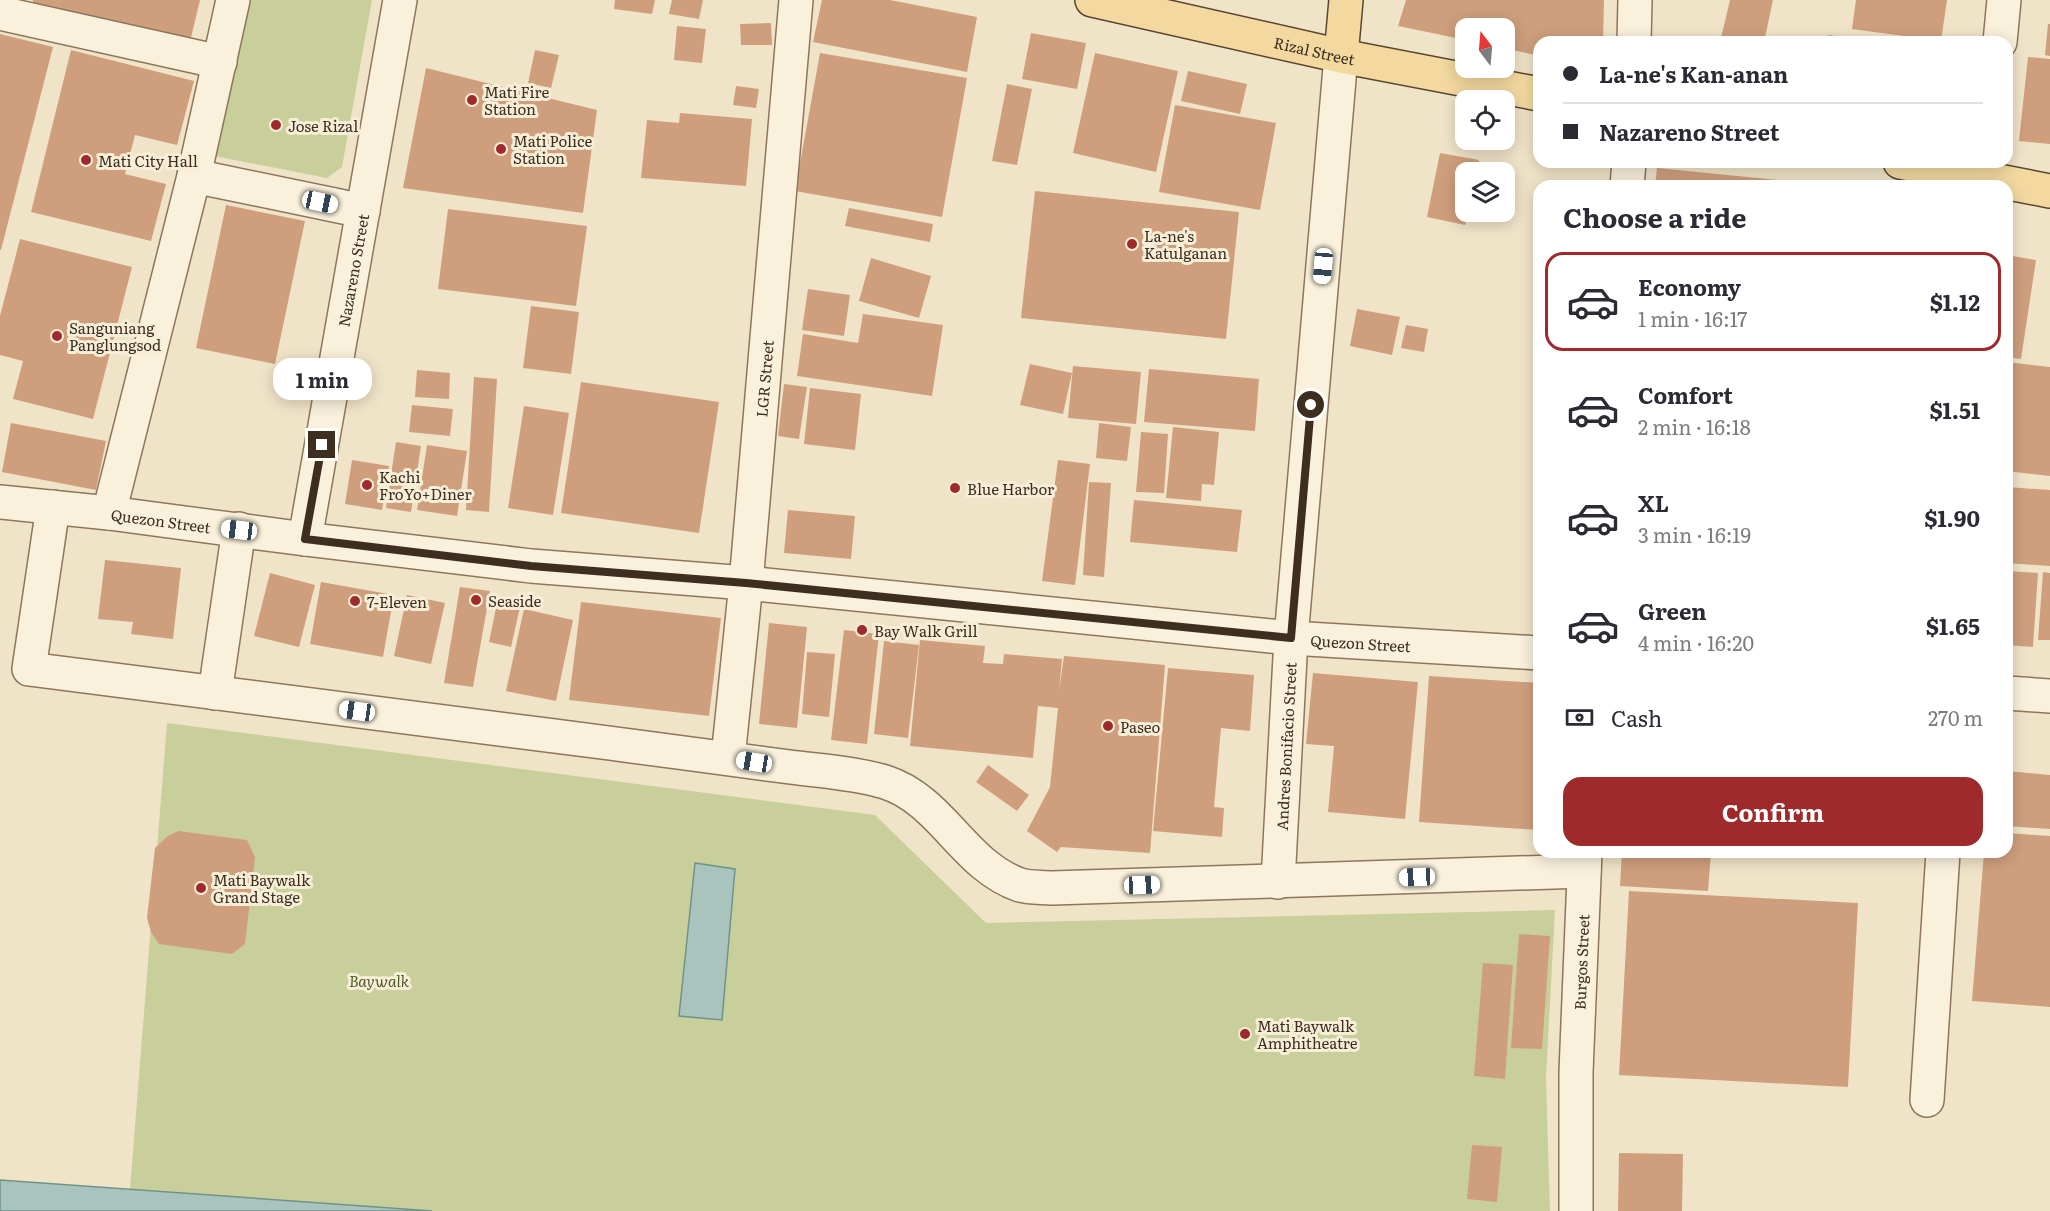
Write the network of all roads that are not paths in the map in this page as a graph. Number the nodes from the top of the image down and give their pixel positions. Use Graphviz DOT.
graph roads {
  1 [pos="233,0"];
  2 [pos="400,0"];
  3 [pos="796,0"];
  4 [pos="1092,0"];
  5 [pos="1346,0"];
  6 [pos="1635,0"];
  7 [pos="2004,0"];
  8 [pos="0,13"];
  9 [pos="1634,36"];
  10 [pos="2001,36"];
  11 [pos="1341,56"];
  12 [pos="220,62"];
  13 [pos="1533,93"];
  14 [pos="1937,168"];
  15 [pos="194,176"];
  16 [pos="1987,176"];
  17 [pos="2004,180"];
  18 [pos="2013,182"];
  19 [pos="2050,191"];
  20 [pos="363,211"];
  21 [pos="0,502"];
  22 [pos="53,507"];
  23 [pos="109,513"];
  24 [pos="239,530"];
  25 [pos="305,539"];
  26 [pos="746,583"];
  27 [pos="1291,638"];
  28 [pos="1533,653"];
  29 [pos="215,693"];
  30 [pos="2013,693"];
  31 [pos="2050,696"];
  32 [pos="728,758"];
  33 [pos="1943,858"];
  34 [pos="1584,862"];
  35 [pos="1278,882"];
  36 [pos="1927,1100"];
  37 [pos="1576,1211"];
  1 -- 12 [label="street"];
  2 -- 20 [label="street, Nazareno Street"];
  3 -- 26 [label="street, LGR Street"];
  4 -- 11 [label="main road, Rizal Street"];
  5 -- 11 [label="main road, Andres Bonifacio Street"];
  6 -- 9 [label="street"];
  7 -- 10 [label="street"];
  8 -- 12 [label="street"];
  11 -- 13 [label="main road, Rizal Street"];
  11 -- 27 [label="street, Andres Bonifacio Street"];
  12 -- 15 [label="street"];
  14 -- 16 [label="main road"];
  15 -- 20 [label="street"];
  15 -- 23 [label="street"];
  16 -- 17 [label="main road"];
  18 -- 19 [label="main road"];
  20 -- 25 [label="street, Nazareno Street"];
  21 -- 22 [label="street, Quezon Street"];
  22 -- 23 [label="street, Quezon Street"];
  22 -- 29 [label="street"];
  23 -- 24 [label="street, Quezon Street"];
  24 -- 25 [label="street, Quezon Street"];
  24 -- 29 [label="street"];
  25 -- 26 [label="street, Quezon Street"];
  26 -- 27 [label="street, Quezon Street"];
  26 -- 32 [label="street, LGR Street"];
  27 -- 28 [label="street, Quezon Street"];
  27 -- 35 [label="street, Andres Bonifacio Street"];
  29 -- 32 [label="street"];
  30 -- 31 [label="street"];
  32 -- 35 [label="street"];
  33 -- 36 [label="street"];
  34 -- 35 [label="street"];
  34 -- 37 [label="street, Burgos Street"];
}
